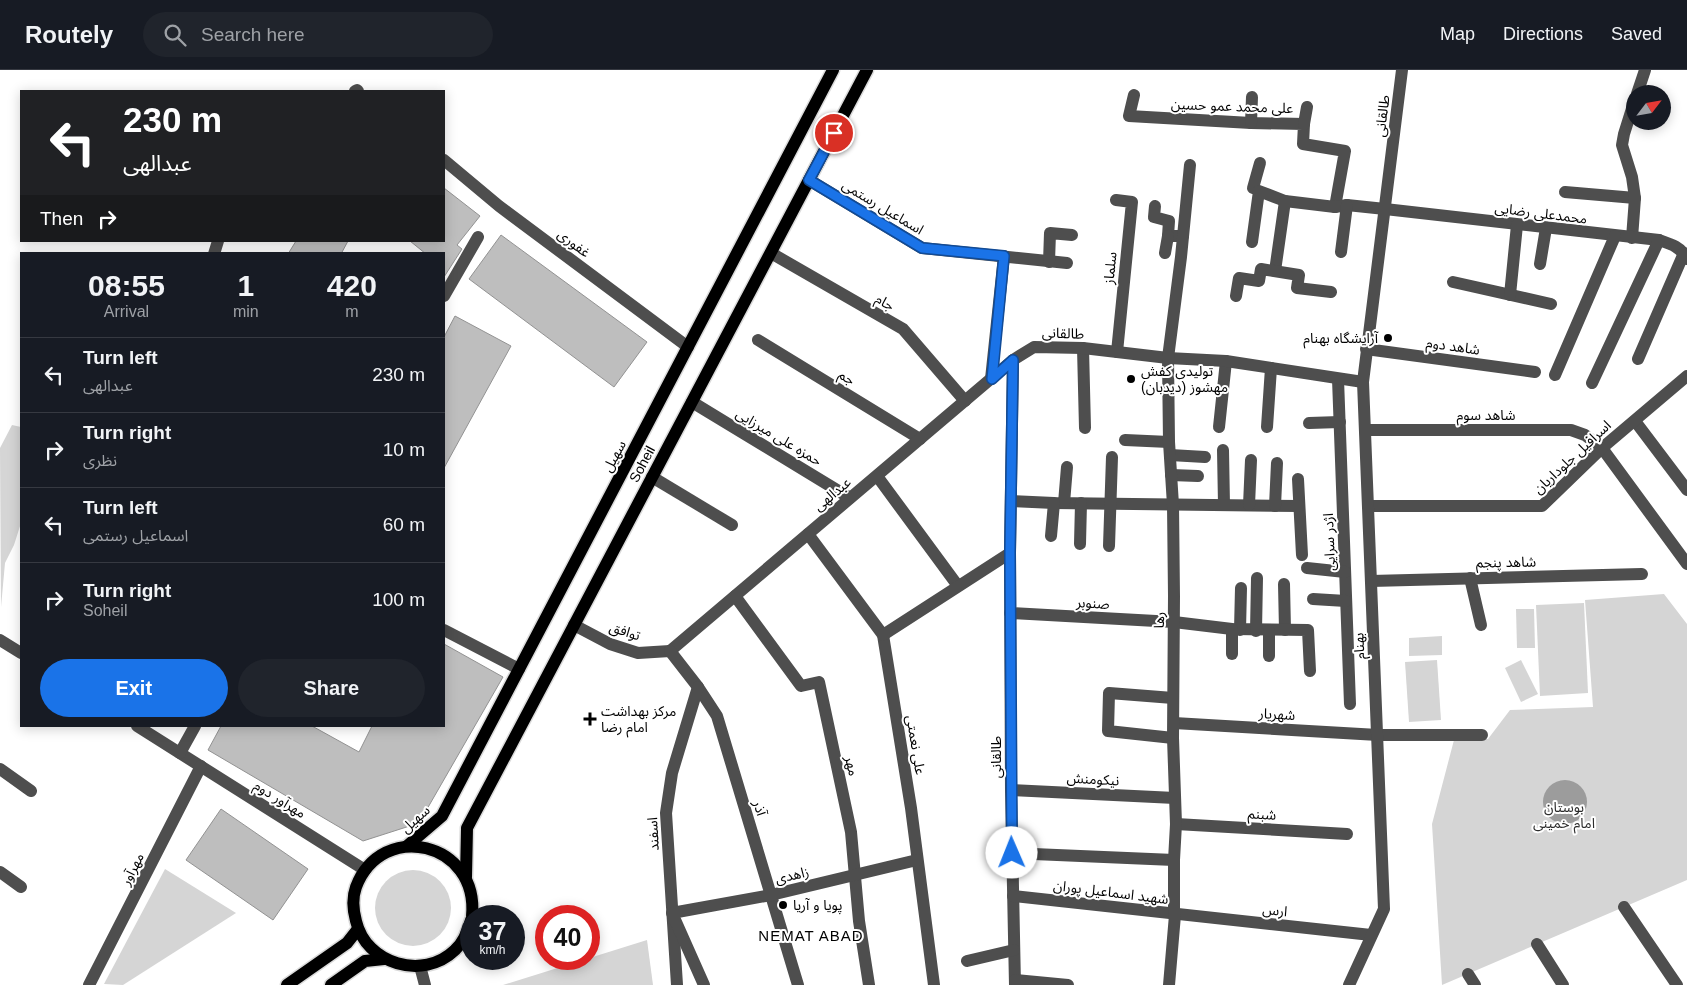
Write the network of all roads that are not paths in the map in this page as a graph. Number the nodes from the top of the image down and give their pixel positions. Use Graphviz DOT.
graph roads {
  1 [pos="833,70"];
  2 [pos="867,70"];
  3 [pos="1402,70"];
  4 [pos="1645,70"];
  5 [pos="1640,85"];
  6 [pos="1134,95"];
  7 [pos="1252,97"];
  8 [pos="1307,106"];
  9 [pos="1251,123"];
  10 [pos="1304,124"];
  11 [pos="1626,128"];
  12 [pos="445,161"];
  13 [pos="1260,163"];
  14 [pos="1190,165"];
  15 [pos="809,180"];
  16 [pos="1256,189"];
  17 [pos="1565,192"];
  18 [pos="1635,198"];
  19 [pos="1116,200"];
  20 [pos="1284,201"];
  21 [pos="1155,206"];
  22 [pos="1341,206"];
  23 [pos="1385,209"];
  24 [pos="1517,225"];
  25 [pos="1546,228"];
  26 [pos="1072,235"];
  27 [pos="478,236"];
  28 [pos="1168,236"];
  29 [pos="1183,236"];
  30 [pos="1614,236"];
  31 [pos="1632,238"];
  32 [pos="1659,240"];
  33 [pos="1252,242"];
  34 [pos="1341,252"];
  35 [pos="771,253"];
  36 [pos="1165,253"];
  37 [pos="1004,256"];
  38 [pos="1685,256"];
  39 [pos="1049,262"];
  40 [pos="1067,264"];
  41 [pos="1540,264"];
  42 [pos="1275,271"];
  43 [pos="1453,282"];
  44 [pos="1331,292"];
  45 [pos="445,294"];
  46 [pos="1510,295"];
  47 [pos="1236,296"];
  48 [pos="1551,304"];
  49 [pos="758,340"];
  50 [pos="688,347"];
  51 [pos="1083,348"];
  52 [pos="1366,349"];
  53 [pos="1117,352"];
  54 [pos="1168,358"];
  55 [pos="1638,359"];
  56 [pos="1013,360"];
  57 [pos="1226,362"];
  58 [pos="1272,368"];
  59 [pos="1535,372"];
  60 [pos="1555,375"];
  61 [pos="1687,376"];
  62 [pos="1338,378"];
  63 [pos="992,379"];
  64 [pos="1363,382"];
  65 [pos="1592,383"];
  66 [pos="965,401"];
  67 [pos="692,402"];
  68 [pos="1635,421"];
  69 [pos="1340,422"];
  70 [pos="1309,423"];
  71 [pos="1219,427"];
  72 [pos="1267,427"];
  73 [pos="1085,428"];
  74 [pos="1365,430"];
  75 [pos="920,440"];
  76 [pos="1125,440"];
  77 [pos="1170,448"];
  78 [pos="1602,448"];
  79 [pos="1224,450"];
  80 [pos="1112,457"];
  81 [pos="1205,457"];
  82 [pos="1251,460"];
  83 [pos="1277,463"];
  84 [pos="1067,467"];
  85 [pos="877,476"];
  86 [pos="1171,476"];
  87 [pos="1198,476"];
  88 [pos="652,477"];
  89 [pos="1298,479"];
  90 [pos="1687,490"];
  91 [pos="850,498"];
  92 [pos="1011,501"];
  93 [pos="1059,503"];
  94 [pos="1081,503"];
  95 [pos="1110,504"];
  96 [pos="1173,504"];
  97 [pos="1224,505"];
  98 [pos="1249,505"];
  99 [pos="1275,506"];
  100 [pos="1299,506"];
  101 [pos="1368,506"];
  102 [pos="732,525"];
  103 [pos="808,534"];
  104 [pos="1051,536"];
  105 [pos="1080,544"];
  106 [pos="1109,546"];
  107 [pos="1010,552"];
  108 [pos="1302,555"];
  109 [pos="1687,564"];
  110 [pos="1307,568"];
  111 [pos="1345,572"];
  112 [pos="1642,574"];
  113 [pos="1257,578"];
  114 [pos="1470,578"];
  115 [pos="1371,581"];
  116 [pos="1284,584"];
  117 [pos="958,586"];
  118 [pos="1241,588"];
  119 [pos="735,596"];
  120 [pos="1313,599"];
  121 [pos="1346,601"];
  122 [pos="1010,613"];
  123 [pos="1174,622"];
  124 [pos="574,625"];
  125 [pos="1481,625"];
  126 [pos="1236,630"];
  127 [pos="1284,630"];
  128 [pos="445,631"];
  129 [pos="1262,631"];
  130 [pos="883,635"];
  131 [pos="0,640"];
  132 [pos="670,651"];
  133 [pos="20,652"];
  134 [pos="1232,654"];
  135 [pos="1269,656"];
  136 [pos="519,669"];
  137 [pos="1310,671"];
  138 [pos="698,686"];
  139 [pos="1173,698"];
  140 [pos="1350,704"];
  141 [pos="1174,723"];
  142 [pos="139,727"];
  143 [pos="194,727"];
  144 [pos="1378,735"];
  145 [pos="1482,735"];
  146 [pos="1173,738"];
  147 [pos="180,753"];
  148 [pos="201,766"];
  149 [pos="0,769"];
  150 [pos="1011,790"];
  151 [pos="31,791"];
  152 [pos="1175,798"];
  153 [pos="1176,824"];
  154 [pos="1347,834"];
  155 [pos="407,846"];
  156 [pos="1012,853"];
  157 [pos="917,860"];
  158 [pos="1174,860"];
  159 [pos="365,870"];
  160 [pos="0,872"];
  161 [pos="855,876"];
  162 [pos="466,877"];
  163 [pos="21,887"];
  164 [pos="771,895"];
  165 [pos="1013,896"];
  166 [pos="472,905"];
  167 [pos="1624,907"];
  168 [pos="672,913"];
  169 [pos="1175,915"];
  170 [pos="358,929"];
  171 [pos="1371,935"];
  172 [pos="460,943"];
  173 [pos="1537,944"];
  174 [pos="1014,950"];
  175 [pos="384,959"];
  176 [pos="967,961"];
  177 [pos="420,966"];
  178 [pos="1015,983"];
  179 [pos="89,985"];
  180 [pos="287,985"];
  181 [pos="331,985"];
  182 [pos="425,985"];
  183 [pos="677,985"];
  184 [pos="704,985"];
  185 [pos="798,985"];
  186 [pos="869,985"];
  187 [pos="934,985"];
  188 [pos="1068,985"];
  189 [pos="1169,985"];
  190 [pos="1349,985"];
  191 [pos="1563,985"];
  192 [pos="1678,985"];
  1 -- 50 [label="main road, سهیل"];
  2 -- 15 [label="main road, Soheil"];
  3 -- 23 [label="street, طالقانی"];
  4 -- 5 [label="street"];
  6 -- 9 [label="street, علی محمد عمو حسین"];
  7 -- 9 [label="street"];
  8 -- 10 [label="street"];
  9 -- 10 [label="street, علی محمد عمو حسین"];
  10 -- 22 [label="street, علی محمد عمو حسین"];
  11 -- 18 [label="street"];
  12 -- 50 [label="street, غفوری"];
  13 -- 16 [label="street"];
  14 -- 29 [label="street, رها"];
  15 -- 35 [label="main road, Soheil"];
  15 -- 37 [label="street, اسماعیل رستمی"];
  16 -- 20 [label="street, محمدعلی رضایی"];
  16 -- 33 [label="street"];
  17 -- 18 [label="street"];
  18 -- 31 [label="street"];
  19 -- 53 [label="street, سلماز"];
  20 -- 22 [label="street, محمدعلی رضایی"];
  20 -- 42 [label="street"];
  21 -- 28 [label="street"];
  22 -- 23 [label="street, محمدعلی رضایی"];
  22 -- 34 [label="street"];
  23 -- 24 [label="street, محمدعلی رضایی"];
  23 -- 52 [label="street, طالقانی"];
  24 -- 25 [label="street, محمدعلی رضایی"];
  24 -- 46 [label="street"];
  25 -- 30 [label="street, محمدعلی رضایی"];
  25 -- 41 [label="street"];
  26 -- 39 [label="street"];
  27 -- 45 [label="street"];
  28 -- 29 [label="street"];
  28 -- 36 [label="street"];
  29 -- 54 [label="street, رها"];
  30 -- 31 [label="street, محمدعلی رضایی"];
  30 -- 60 [label="street"];
  31 -- 32 [label="street, محمدعلی رضایی"];
  32 -- 38 [label="street, محمدعلی رضایی"];
  32 -- 65 [label="street"];
  35 -- 66 [label="street, جام"];
  35 -- 67 [label="main road, Soheil"];
  37 -- 39 [label="street, اسماعیل رستمی"];
  37 -- 63 [label="street"];
  38 -- 55 [label="street"];
  39 -- 40 [label="street, اسماعیل رستمی"];
  42 -- 44 [label="street"];
  42 -- 47 [label="street"];
  43 -- 46 [label="street"];
  46 -- 48 [label="street"];
  49 -- 75 [label="street, جم"];
  50 -- 136 [label="main road, سهیل"];
  51 -- 53 [label="street, طالقانی"];
  51 -- 56 [label="street, طالقانی"];
  51 -- 73 [label="street"];
  52 -- 59 [label="street, شاهد دوم"];
  52 -- 64 [label="street, طالقانی"];
  53 -- 54 [label="street, طالقانی"];
  54 -- 57 [label="street, طالقانی"];
  54 -- 77 [label="street, رها"];
  56 -- 63 [label="street, عبدالهی"];
  56 -- 92 [label="street, طالقانی"];
  57 -- 58 [label="street, طالقانی"];
  57 -- 71 [label="street"];
  58 -- 62 [label="street, طالقانی"];
  58 -- 72 [label="street"];
  61 -- 68 [label="street, اسرافیل جلوداریان"];
  62 -- 64 [label="street, طالقانی"];
  62 -- 69 [label="street, اژدر سرایی"];
  63 -- 66 [label="street, عبدالهی"];
  64 -- 74 [label="street, بهنام"];
  66 -- 75 [label="street, عبدالهی"];
  67 -- 88 [label="main road, Soheil"];
  67 -- 91 [label="street, حمزه علی میرزایی"];
  68 -- 78 [label="street, اسرافیل جلوداریان"];
  68 -- 90 [label="street"];
  69 -- 70 [label="street"];
  69 -- 111 [label="street, اژدر سرایی"];
  74 -- 78 [label="street, شاهد سوم"];
  74 -- 101 [label="street, بهنام"];
  75 -- 85 [label="street, عبدالهی"];
  76 -- 77 [label="street"];
  77 -- 81 [label="street"];
  77 -- 86 [label="street, رها"];
  78 -- 101 [label="street, اسرافیل جلوداریان"];
  78 -- 109 [label="street, شاهد سوم"];
  79 -- 97 [label="street"];
  80 -- 95 [label="street"];
  82 -- 98 [label="street"];
  83 -- 99 [label="street"];
  84 -- 93 [label="street"];
  85 -- 91 [label="street, عبدالهی"];
  85 -- 117 [label="street"];
  86 -- 87 [label="street"];
  86 -- 96 [label="street, رها"];
  88 -- 102 [label="street"];
  88 -- 124 [label="main road, Soheil"];
  89 -- 100 [label="street"];
  91 -- 103 [label="street, عبدالهی"];
  92 -- 93 [label="street"];
  92 -- 107 [label="street, طالقانی"];
  93 -- 94 [label="street"];
  93 -- 104 [label="street"];
  94 -- 95 [label="street"];
  94 -- 105 [label="street"];
  95 -- 96 [label="street"];
  95 -- 106 [label="street"];
  96 -- 97 [label="street"];
  96 -- 123 [label="street, رها"];
  97 -- 98 [label="street"];
  98 -- 99 [label="street"];
  99 -- 100 [label="street"];
  100 -- 108 [label="street"];
  101 -- 115 [label="street, بهنام"];
  103 -- 119 [label="street, عبدالهی"];
  103 -- 130 [label="street, علی نعمتی"];
  107 -- 117 [label="street"];
  107 -- 122 [label="street, طالقانی"];
  110 -- 111 [label="street"];
  111 -- 121 [label="street, اژدر سرایی"];
  112 -- 114 [label="street, شاهد پنجم"];
  113 -- 129 [label="street"];
  114 -- 115 [label="street, شاهد پنجم"];
  114 -- 125 [label="street"];
  115 -- 144 [label="street, بهنام"];
  116 -- 127 [label="street"];
  117 -- 130 [label="street"];
  118 -- 126 [label="street"];
  119 -- 132 [label="street, عبدالهی"];
  119 -- 161 [label="street, مهر"];
  120 -- 121 [label="street"];
  121 -- 140 [label="street, اژدر سرایی"];
  122 -- 123 [label="street, صنوبر"];
  122 -- 150 [label="street, طالقانی"];
  123 -- 126 [label="street, صنوبر"];
  123 -- 139 [label="street, رها"];
  124 -- 132 [label="street, توافق"];
  124 -- 162 [label="main road, Soheil"];
  126 -- 129 [label="street, صنوبر"];
  126 -- 134 [label="street"];
  127 -- 129 [label="street, صنوبر"];
  127 -- 137 [label="street, صنوبر"];
  128 -- 136 [label="street"];
  129 -- 135 [label="street"];
  130 -- 157 [label="street, علی نعمتی"];
  131 -- 133 [label="street"];
  132 -- 138 [label="street, آذر"];
  136 -- 155 [label="main road, سهیل"];
  138 -- 164 [label="street, آذر"];
  138 -- 168 [label="street, اسفند"];
  139 -- 141 [label="street, رها"];
  139 -- 146 [label="street"];
  141 -- 144 [label="street, شهریار"];
  141 -- 146 [label="street, رها"];
  142 -- 147 [label="street, مهرآور دوم"];
  143 -- 147 [label="street"];
  144 -- 145 [label="street, شهریار"];
  144 -- 171 [label="street, بهنام"];
  146 -- 152 [label="street, رها"];
  147 -- 148 [label="street, مهرآور دوم"];
  148 -- 159 [label="street, مهرآور دوم"];
  148 -- 179 [label="street, مهرآور"];
  149 -- 151 [label="street"];
  150 -- 152 [label="street, نیکومنش"];
  150 -- 156 [label="street, طالقانی"];
  152 -- 153 [label="street, رها"];
  153 -- 154 [label="street, شبنم"];
  153 -- 158 [label="street, رها"];
  155 -- 159 [label="main road"];
  155 -- 162 [label="main road"];
  156 -- 158 [label="street"];
  156 -- 165 [label="street, طالقانی"];
  157 -- 161 [label="street, زاهدی"];
  157 -- 187 [label="street, علی نعمتی"];
  158 -- 169 [label="street, رها"];
  159 -- 170 [label="main road"];
  160 -- 163 [label="street"];
  161 -- 164 [label="street, زاهدی"];
  161 -- 186 [label="street, مهر"];
  162 -- 166 [label="main road"];
  164 -- 168 [label="street, زاهدی"];
  164 -- 185 [label="street, آذر"];
  165 -- 169 [label="street, شهید اسماعیل پوران"];
  165 -- 174 [label="street, طالقانی"];
  167 -- 192 [label="street"];
  168 -- 183 [label="street, اسفند"];
  168 -- 184 [label="street"];
  169 -- 171 [label="street, ارس"];
  169 -- 189 [label="street, رها"];
  170 -- 175 [label="main road"];
  170 -- 180 [label="main road"];
  171 -- 190 [label="street"];
  172 -- 177 [label="main road"];
  173 -- 191 [label="street"];
  174 -- 176 [label="street"];
  174 -- 178 [label="street, طالقانی"];
  175 -- 177 [label="main road"];
  175 -- 181 [label="main road"];
  177 -- 182 [label="street"];
  178 -- 188 [label="street"];
}
